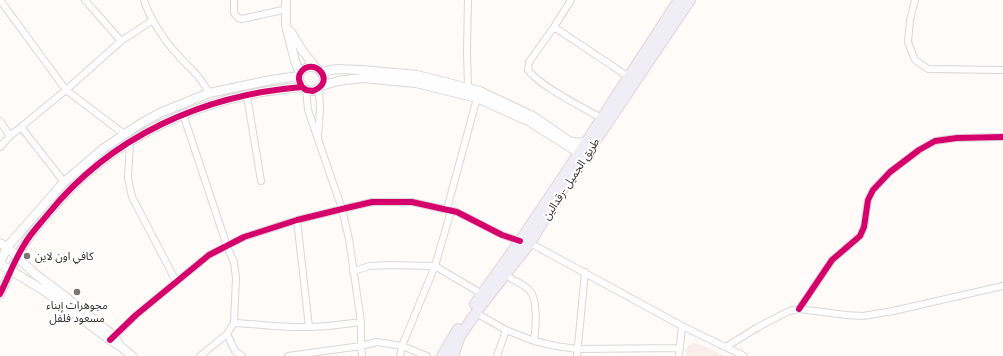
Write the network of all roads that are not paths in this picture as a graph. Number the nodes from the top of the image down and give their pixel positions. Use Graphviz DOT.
graph roads {
  1 [pos="0,0"];
  2 [pos="85,0"];
  3 [pos="144,0"];
  4 [pos="234,0"];
  5 [pos="286,0"];
  6 [pos="468,0"];
  7 [pos="570,0"];
  8 [pos="678,0"];
  9 [pos="690,0"];
  10 [pos="915,0"];
  11 [pos="287,9"];
  12 [pos="153,20"];
  13 [pos="286,25"];
  14 [pos="554,27"];
  15 [pos="121,41"];
  16 [pos="319,70"];
  17 [pos="1003,70"];
  18 [pos="300,75"];
  19 [pos="629,77"];
  20 [pos="320,87"];
  21 [pos="468,88"];
  22 [pos="304,89"];
  23 [pos="66,90"];
  24 [pos="209,93"];
  25 [pos="247,96"];
  26 [pos="477,98"];
  27 [pos="183,114"];
  28 [pos="601,118"];
  29 [pos="0,121"];
  30 [pos="21,127"];
  31 [pos="124,134"];
  32 [pos="10,136"];
  33 [pos="318,137"];
  34 [pos="1003,137"];
  35 [pos="587,141"];
  36 [pos="130,142"];
  37 [pos="0,147"];
  38 [pos="582,155"];
  39 [pos="261,181"];
  40 [pos="64,182"];
  41 [pos="342,209"];
  42 [pos="449,210"];
  43 [pos="297,220"];
  44 [pos="525,242"];
  45 [pos="3,245"];
  46 [pos="227,246"];
  47 [pos="18,257"];
  48 [pos="0,263"];
  49 [pos="435,266"];
  50 [pos="11,270"];
  51 [pos="353,271"];
  52 [pos="585,272"];
  53 [pos="506,276"];
  54 [pos="176,281"];
  55 [pos="1003,286"];
  56 [pos="0,294"];
  57 [pos="482,294"];
  58 [pos="799,309"];
  59 [pos="476,313"];
  60 [pos="234,322"];
  61 [pos="361,322"];
  62 [pos="682,326"];
  63 [pos="309,327"];
  64 [pos="506,330"];
  65 [pos="227,334"];
  66 [pos="112,338"];
  67 [pos="534,341"];
  68 [pos="361,346"];
  69 [pos="402,346"];
  70 [pos="726,347"];
  71 [pos="680,348"];
  72 [pos="577,349"];
  73 [pos="235,354"];
  74 [pos="132,356"];
  75 [pos="200,356"];
  76 [pos="242,356"];
  77 [pos="288,356"];
  78 [pos="362,356"];
  79 [pos="400,356"];
  80 [pos="427,356"];
  81 [pos="442,356"];
  82 [pos="454,356"];
  83 [pos="497,356"];
  84 [pos="577,356"];
  85 [pos="679,356"];
  86 [pos="744,356"];
  1 -- 23 [label="street"];
  2 -- 15 [label="street"];
  3 -- 12 [label="street"];
  4 -- 11 [label="street"];
  5 -- 11 [label="street"];
  6 -- 21 [label="street"];
  7 -- 14 [label="street"];
  8 -- 19 [label="main road, طريق الجميل -رقدالين"];
  9 -- 38 [label="main road, طريق الجميل -رقدالين"];
  10 -- 17 [label="street"];
  11 -- 13 [label="street"];
  12 -- 15 [label="street"];
  12 -- 24 [label="street"];
  13 -- 16 [label="street"];
  13 -- 18 [label="street"];
  14 -- 19 [label="street"];
  14 -- 28 [label="street"];
  15 -- 23 [label="street"];
  16 -- 18 [label="street"];
  16 -- 20 [label="street"];
  16 -- 21 [label="street"];
  18 -- 22 [label="street"];
  18 -- 24 [label="street"];
  19 -- 28 [label="main road, طريق الجميل -رقدالين"];
  20 -- 22 [label="street"];
  20 -- 26 [label="street"];
  20 -- 33 [label="street"];
  21 -- 35 [label="street"];
  22 -- 25 [label="street"];
  22 -- 33 [label="street"];
  23 -- 30 [label="street"];
  23 -- 31 [label="street"];
  24 -- 31 [label="street"];
  25 -- 27 [label="street"];
  25 -- 39 [label="street"];
  26 -- 38 [label="street"];
  26 -- 42 [label="street"];
  27 -- 36 [label="street"];
  27 -- 46 [label="street"];
  28 -- 35 [label="main road, طريق الجميل -رقدالين"];
  29 -- 32 [label="street"];
  30 -- 32 [label="street"];
  30 -- 40 [label="street"];
  31 -- 40 [label="street"];
  32 -- 37 [label="street"];
  33 -- 41 [label="street"];
  34 -- 58 [label="street"];
  35 -- 38 [label="main road, طريق الجميل -رقدالين"];
  36 -- 47 [label="street"];
  36 -- 54 [label="street"];
  38 -- 44 [label="main road, طريق الجميل -رقدالين"];
  40 -- 45 [label="street"];
  41 -- 42 [label="street"];
  41 -- 43 [label="street"];
  41 -- 51 [label="street"];
  42 -- 44 [label="street"];
  42 -- 49 [label="street"];
  43 -- 46 [label="street"];
  43 -- 63 [label="street"];
  44 -- 52 [label="street"];
  44 -- 53 [label="main road, طريق الجميل -رقدالين"];
  44 -- 57 [label="main road, طريق الجميل -رقدالين"];
  45 -- 47 [label="street"];
  45 -- 48 [label="street"];
  46 -- 54 [label="street"];
  46 -- 60 [label="street"];
  47 -- 50 [label="street"];
  47 -- 66 [label="street"];
  48 -- 50 [label="street"];
  49 -- 51 [label="street"];
  49 -- 57 [label="street"];
  49 -- 69 [label="street"];
  50 -- 56 [label="street"];
  50 -- 66 [label="street"];
  51 -- 61 [label="street"];
  52 -- 62 [label="street"];
  52 -- 72 [label="street"];
  53 -- 59 [label="main road, طريق الجميل -رقدالين"];
  53 -- 67 [label="street"];
  54 -- 66 [label="street"];
  55 -- 58 [label="street"];
  57 -- 81 [label="main road, طريق الجميل -رقدالين"];
  58 -- 70 [label="street"];
  59 -- 64 [label="street"];
  59 -- 82 [label="main road, طريق الجميل -رقدالين"];
  60 -- 63 [label="street"];
  60 -- 65 [label="street"];
  61 -- 63 [label="street"];
  61 -- 68 [label="street"];
  62 -- 70 [label="street"];
  62 -- 71 [label="street"];
  64 -- 67 [label="street"];
  64 -- 83 [label="street"];
  65 -- 73 [label="street"];
  65 -- 75 [label="street"];
  66 -- 74 [label="street"];
  67 -- 72 [label="street"];
  68 -- 69 [label="street"];
  68 -- 77 [label="street"];
  68 -- 78 [label="street"];
  69 -- 79 [label="street"];
  69 -- 80 [label="street"];
  70 -- 86 [label="street"];
  71 -- 72 [label="street"];
  71 -- 85 [label="street"];
  72 -- 84 [label="street"];
  73 -- 76 [label="street"];
}
